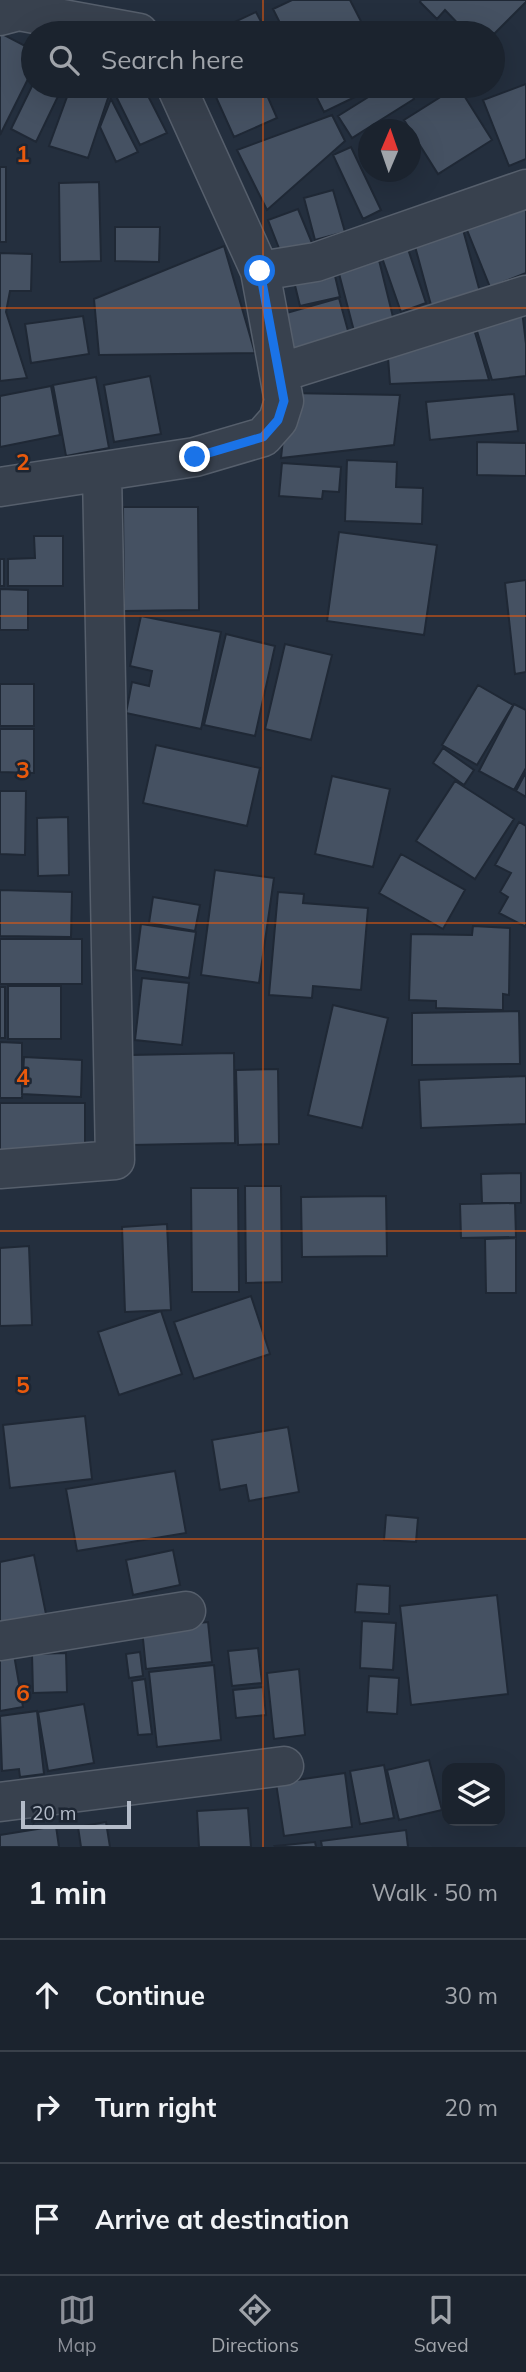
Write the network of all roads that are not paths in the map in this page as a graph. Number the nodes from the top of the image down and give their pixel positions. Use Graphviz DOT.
graph roads {
  1 [pos="15,9"];
  2 [pos="77,21"];
  3 [pos="181,98"];
  4 [pos="526,189"];
  5 [pos="260,271"];
  6 [pos="526,295"];
  7 [pos="279,373"];
  8 [pos="102,472"];
  9 [pos="0,487"];
  10 [pos="0,1169"];
  11 [pos="186,1611"];
  12 [pos="0,1641"];
  13 [pos="284,1766"];
  14 [pos="0,1802"];
  1 -- 2 [label="street"];
  3 -- 5 [label="street"];
  4 -- 5 [label="street"];
  5 -- 7 [label="street"];
  6 -- 7 [label="street"];
  7 -- 8 [label="street"];
  8 -- 9 [label="street"];
  8 -- 10 [label="street"];
  11 -- 12 [label="street"];
  13 -- 14 [label="street"];
}
